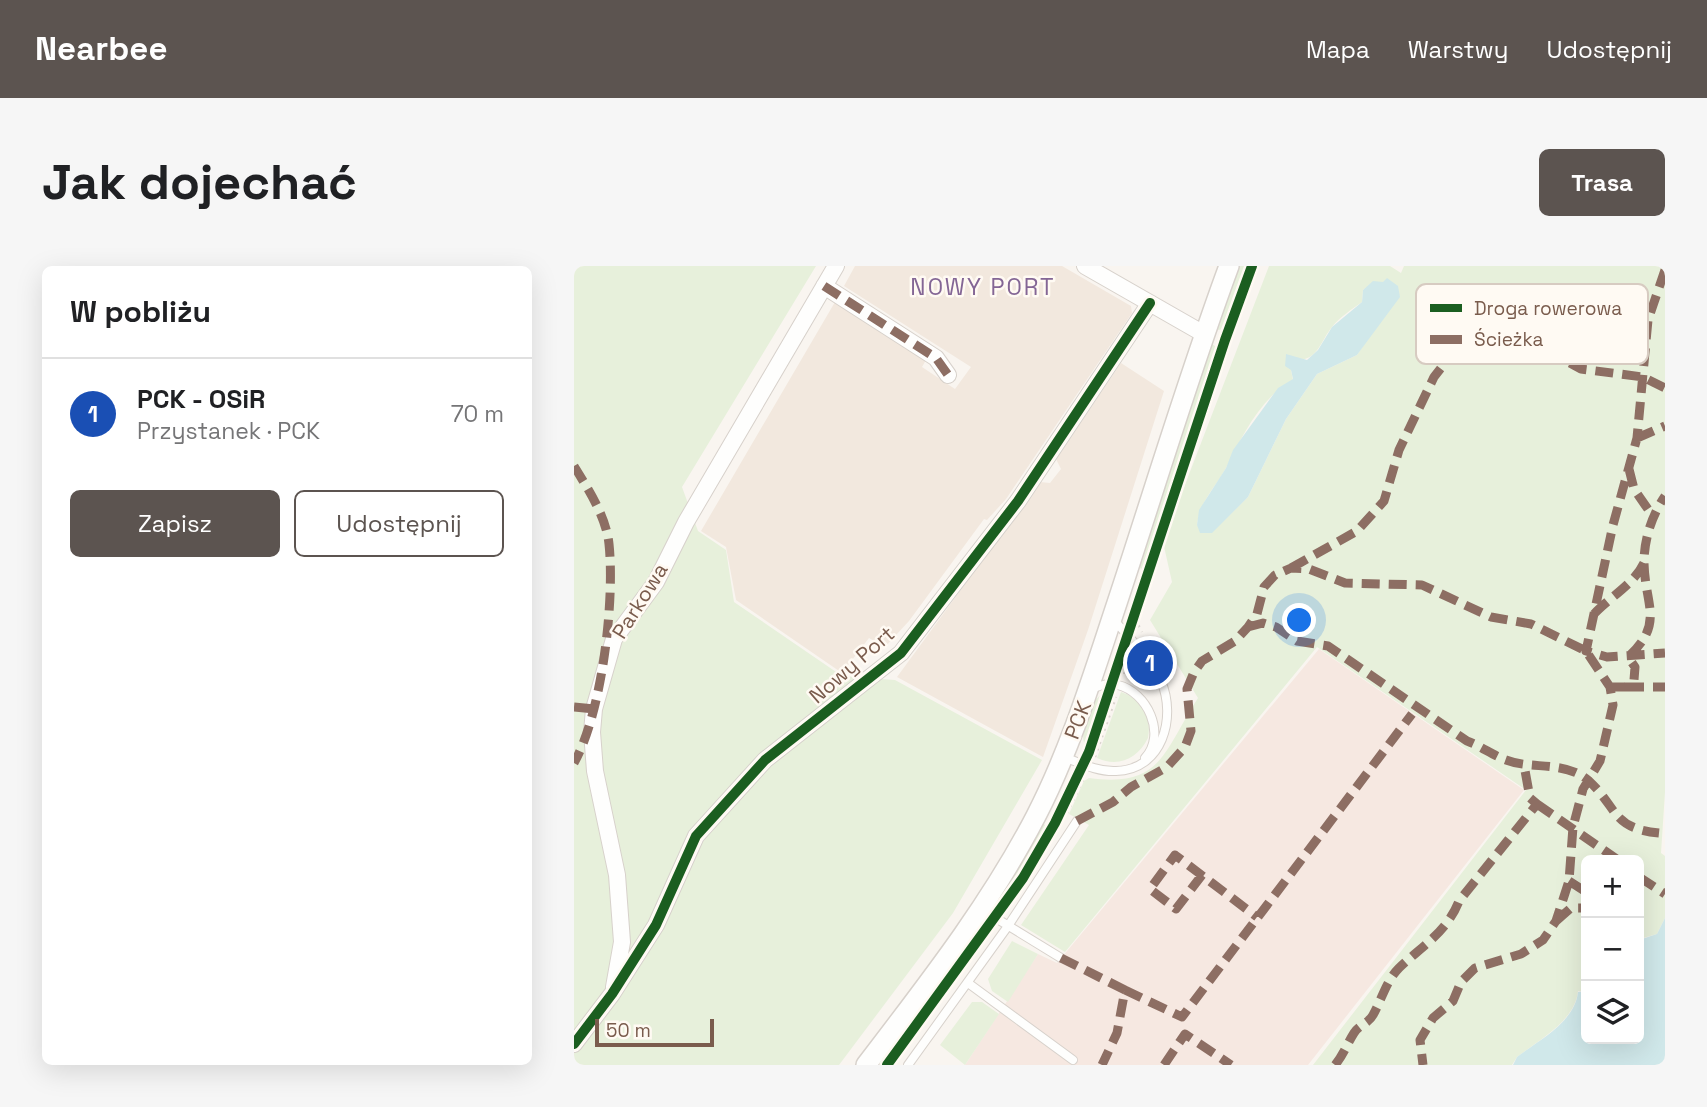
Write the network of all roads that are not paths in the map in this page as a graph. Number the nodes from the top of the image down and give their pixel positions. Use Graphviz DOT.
graph roads {
  1 [pos="836,266"];
  2 [pos="1085,266"];
  3 [pos="1229,266"];
  4 [pos="824,286"];
  5 [pos="1150,303"];
  6 [pos="1204,334"];
  7 [pos="948,375"];
  8 [pos="1112,618"];
  9 [pos="1090,690"];
  10 [pos="1064,757"];
  11 [pos="1136,768"];
  12 [pos="1077,821"];
  13 [pos="981,909"];
  14 [pos="1008,926"];
  15 [pos="1061,958"];
  16 [pos="968,983"];
  17 [pos="612,994"];
  18 [pos="574,1044"];
  19 [pos="1073,1060"];
  20 [pos="866,1065"];
  21 [pos="908,1065"];
  1 -- 4 [label="street, Parkowa"];
  2 -- 5 [label="street"];
  3 -- 6 [label="street"];
  4 -- 7 [label="street"];
  4 -- 17 [label="street, Parkowa"];
  5 -- 6 [label="street"];
  5 -- 17 [label="street, Nowy Port"];
  6 -- 8 [label="street, PCK"];
  8 -- 9 [label="street, PCK"];
  8 -- 11 [label="lane"];
  9 -- 10 [label="street, PCK"];
  9 -- 11 [label="lane"];
  10 -- 11 [label="lane"];
  10 -- 13 [label="street, PCK"];
  12 -- 14 [label="lane"];
  13 -- 14 [label="lane"];
  13 -- 20 [label="street, PCK"];
  14 -- 15 [label="lane"];
  14 -- 16 [label="lane"];
  16 -- 19 [label="lane"];
  16 -- 21 [label="lane"];
  17 -- 18 [label="street, Nowy Port"];
}
